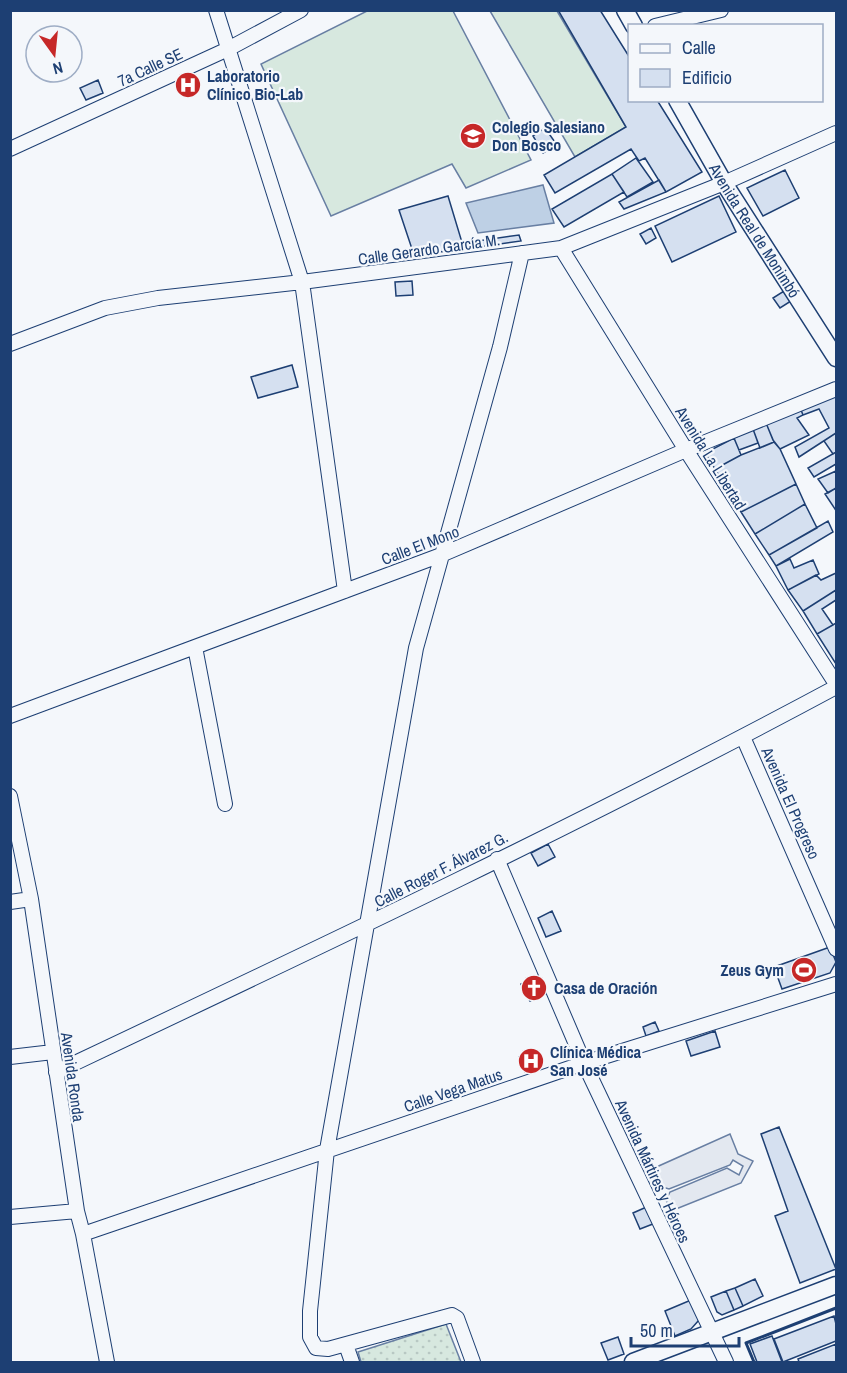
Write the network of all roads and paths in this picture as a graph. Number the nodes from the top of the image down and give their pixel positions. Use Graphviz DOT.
graph roads {
  1 [pos="216,10"];
  2 [pos="301,10"];
  3 [pos="625,10"];
  4 [pos="722,10"];
  5 [pos="633,24"];
  6 [pos="663,24"];
  7 [pos="228,49"];
  8 [pos="678,102"];
  9 [pos="837,133"];
  10 [pos="10,148"];
  11 [pos="724,183"];
  12 [pos="561,248"];
  13 [pos="522,253"];
  14 [pos="302,282"];
  15 [pos="10,344"];
  16 [pos="837,358"];
  17 [pos="837,389"];
  18 [pos="686,450"];
  19 [pos="441,555"];
  20 [pos="345,591"];
  21 [pos="195,647"];
  22 [pos="837,686"];
  23 [pos="10,716"];
  24 [pos="743,737"];
  25 [pos="10,796"];
  26 [pos="225,804"];
  27 [pos="496,859"];
  28 [pos="31,899"];
  29 [pos="10,902"];
  30 [pos="368,924"];
  31 [pos="837,949"];
  32 [pos="837,984"];
  33 [pos="53,1052"];
  34 [pos="10,1057"];
  35 [pos="584,1063"];
  36 [pos="56,1072"];
  37 [pos="327,1150"];
  38 [pos="77,1211"];
  39 [pos="10,1217"];
  40 [pos="83,1233"];
  41 [pos="837,1285"];
  42 [pos="711,1332"];
  43 [pos="346,1345"];
  44 [pos="107,1362"];
  45 [pos="352,1362"];
  46 [pos="473,1362"];
  47 [pos="633,1362"];
  48 [pos="726,1362"];
  1 -- 7 [label="street"];
  2 -- 7 [label="street, 7a Calle SE"];
  3 -- 5 [label="street"];
  4 -- 6 [label="street"];
  7 -- 10 [label="street, 7a Calle SE"];
  7 -- 14 [label="street"];
  8 -- 11 [label="street, Avenida Real de Monimbó"];
  9 -- 11 [label="street, Calle Gerardo García M."];
  11 -- 12 [label="street, Calle Gerardo García M."];
  11 -- 16 [label="street, Avenida Real de Monimbó"];
  12 -- 13 [label="street, Calle Gerardo García M."];
  12 -- 18 [label="street, Avenida La Libertad"];
  13 -- 14 [label="street, Calle Gerardo García M."];
  13 -- 19 [label="street"];
  14 -- 15 [label="street, Calle Gerardo García M."];
  14 -- 20 [label="street"];
  17 -- 18 [label="street, Calle El Mono"];
  18 -- 19 [label="street, Calle El Mono"];
  18 -- 22 [label="street, Avenida La Libertad"];
  19 -- 20 [label="street, Calle El Mono"];
  19 -- 30 [label="street"];
  20 -- 21 [label="street, Calle El Mono"];
  21 -- 23 [label="street, Calle El Mono"];
  21 -- 26 [label="street"];
  22 -- 24 [label="street, Calle Roger F. Álvarez G."];
  24 -- 27 [label="street, Calle Roger F. Álvarez G."];
  24 -- 31 [label="street, Avenida El Progreso"];
  25 -- 28 [label="street, Avenida Ronda"];
  27 -- 30 [label="street, Calle Roger F. Álvarez G."];
  27 -- 35 [label="street, Avenida Mártires y Héroes"];
  28 -- 29 [label="street"];
  28 -- 33 [label="street, Avenida Ronda"];
  30 -- 36 [label="street, Calle Roger F. Álvarez G."];
  30 -- 37 [label="street"];
  32 -- 35 [label="street, Calle Vega Matus"];
  33 -- 34 [label="street"];
  33 -- 36 [label="street, Avenida Ronda"];
  35 -- 37 [label="street, Calle Vega Matus"];
  35 -- 42 [label="street, Avenida Mártires y Héroes"];
  36 -- 38 [label="street, Avenida Ronda"];
  37 -- 40 [label="street, Calle Vega Matus"];
  37 -- 43 [label="street"];
  38 -- 39 [label="street"];
  38 -- 40 [label="street, Avenida Ronda"];
  40 -- 44 [label="street, Avenida Ronda"];
  41 -- 42 [label="street"];
  42 -- 47 [label="street"];
  42 -- 48 [label="street, Avenida Mártires y Héroes"];
  43 -- 45 [label="street"];
  43 -- 46 [label="street"];
}
